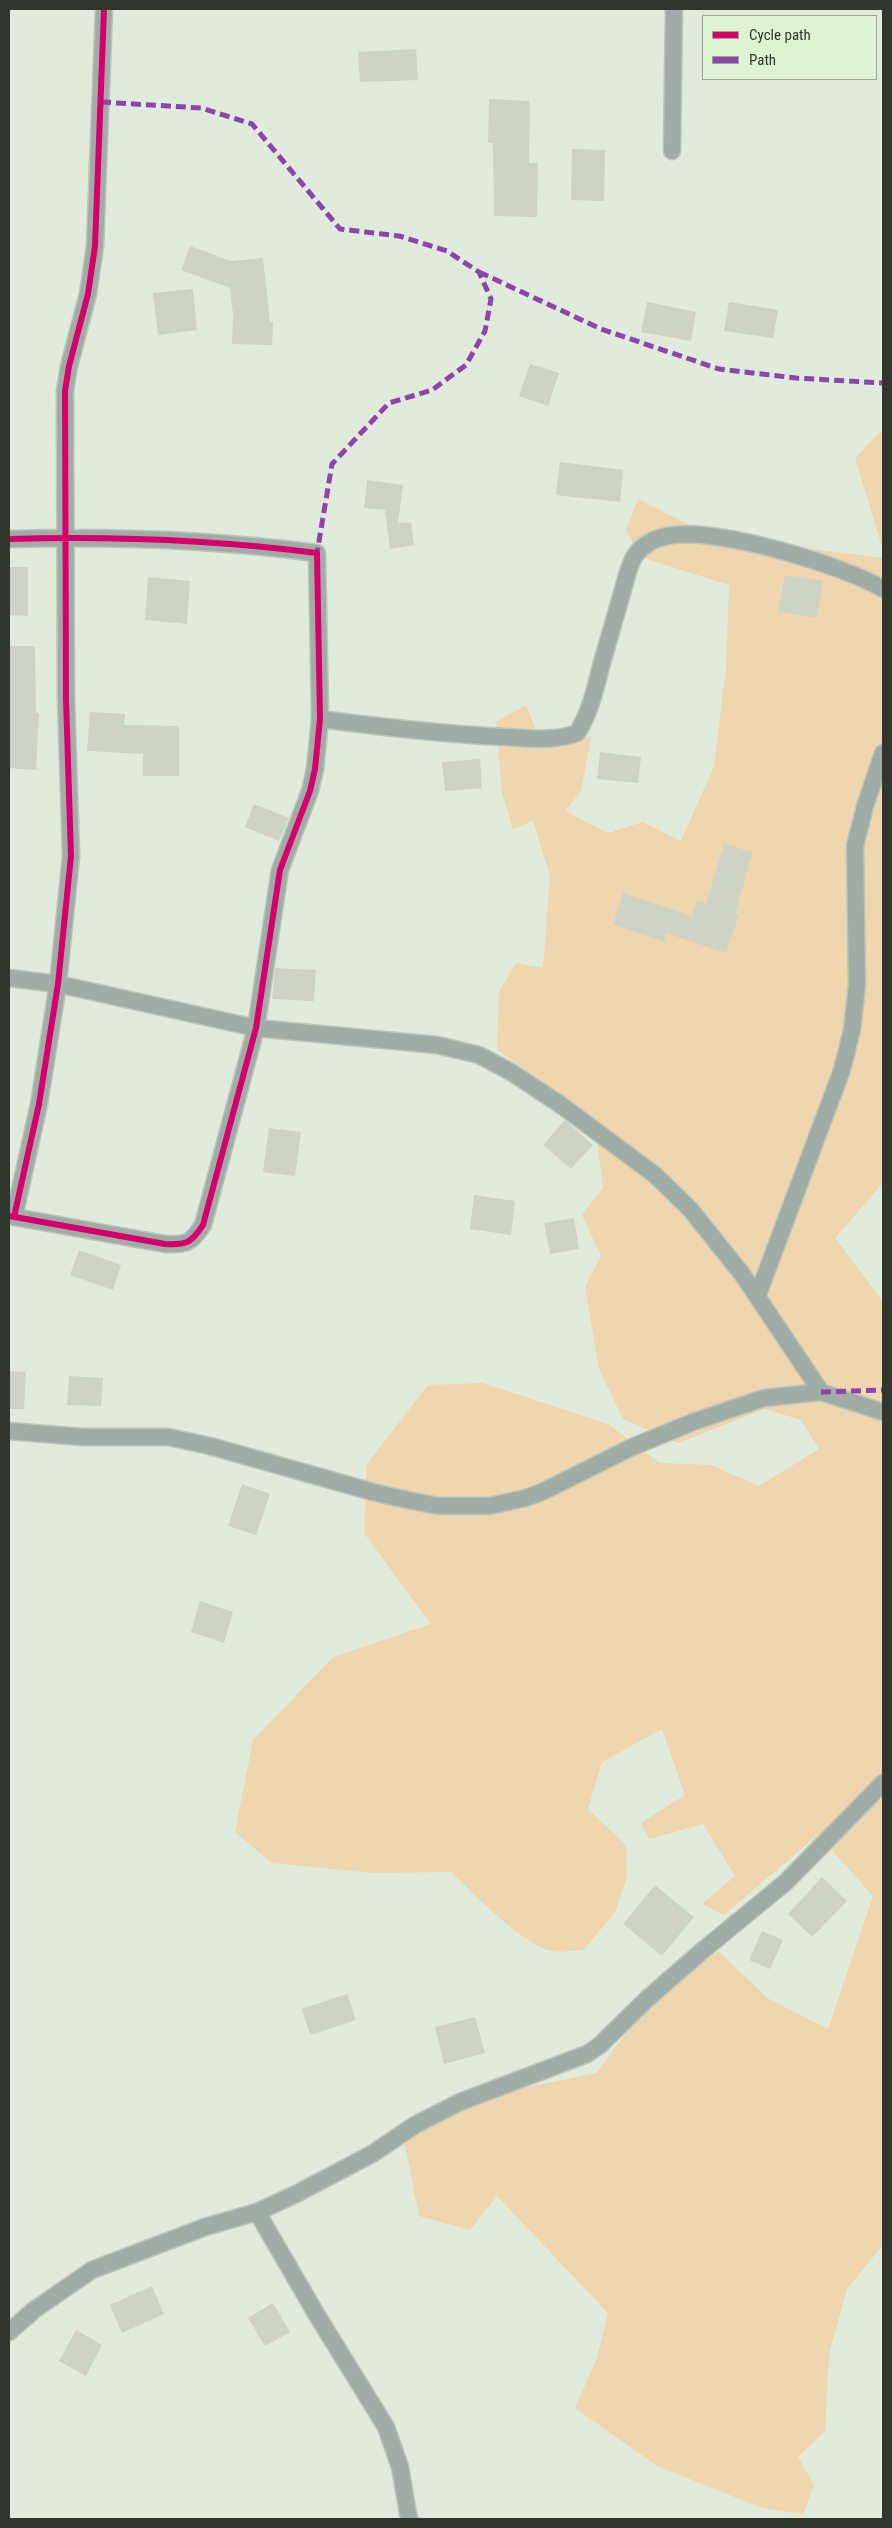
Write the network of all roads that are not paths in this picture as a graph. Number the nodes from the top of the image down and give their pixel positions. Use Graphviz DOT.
graph roads {
  1 [pos="104,9"];
  2 [pos="674,9"];
  3 [pos="672,151"];
  4 [pos="65,538"];
  5 [pos="9,539"];
  6 [pos="883,589"];
  7 [pos="320,719"];
  8 [pos="883,753"];
  9 [pos="9,978"];
  10 [pos="58,984"];
  11 [pos="256,1028"];
  12 [pos="12,1217"];
  13 [pos="757,1297"];
  14 [pos="821,1392"];
  15 [pos="883,1412"];
  16 [pos="9,1431"];
  17 [pos="883,1784"];
  18 [pos="258,2212"];
  19 [pos="9,2332"];
  20 [pos="409,2519"];
  1 -- 4 [label="street"];
  2 -- 3 [label="street"];
  4 -- 5 [label="street"];
  4 -- 7 [label="street"];
  4 -- 10 [label="street"];
  6 -- 7 [label="street"];
  7 -- 11 [label="street"];
  8 -- 13 [label="street"];
  9 -- 10 [label="street"];
  10 -- 11 [label="street"];
  10 -- 12 [label="street"];
  11 -- 12 [label="street"];
  11 -- 13 [label="street"];
  13 -- 14 [label="street"];
  14 -- 15 [label="street"];
  14 -- 16 [label="street"];
  17 -- 18 [label="street"];
  18 -- 19 [label="street"];
  18 -- 20 [label="street"];
}
